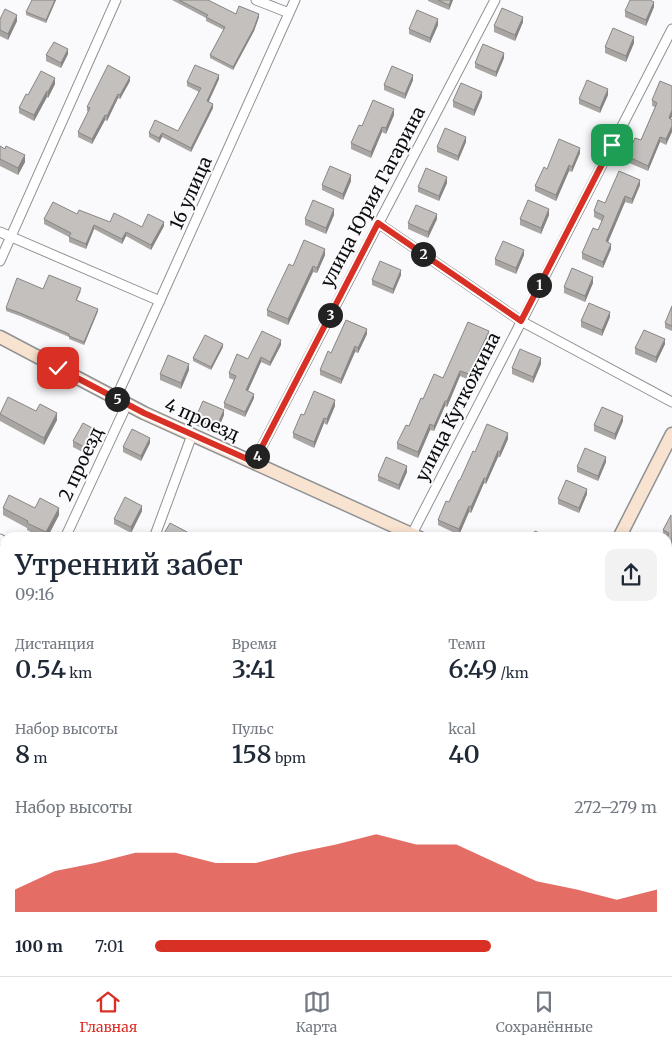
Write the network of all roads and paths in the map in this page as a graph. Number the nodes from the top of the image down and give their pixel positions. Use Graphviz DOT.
graph roads {
  1 [pos="116,0"];
  2 [pos="256,0"];
  3 [pos="295,0"];
  4 [pos="494,0"];
  5 [pos="289,13"];
  6 [pos="672,29"];
  7 [pos="378,223"];
  8 [pos="0,232"];
  9 [pos="11,237"];
  10 [pos="0,261"];
  11 [pos="160,301"];
  12 [pos="521,321"];
  13 [pos="0,337"];
  14 [pos="122,401"];
  15 [pos="672,402"];
  16 [pos="672,434"];
  17 [pos="192,435"];
  18 [pos="254,462"];
  19 [pos="67,532"];
  20 [pos="156,532"];
  21 [pos="407,532"];
  22 [pos="418,532"];
  23 [pos="622,532"];
  1 -- 9 [label="street"];
  2 -- 5 [label="street"];
  3 -- 5 [label="street, 16 улица"];
  4 -- 7 [label="street, улица Юрия Гагарина"];
  5 -- 11 [label="street, 16 улица"];
  6 -- 12 [label="street, улица Куткожина"];
  7 -- 12 [label="street"];
  7 -- 18 [label="street, улица Юрия Гагарина"];
  8 -- 9 [label="street"];
  9 -- 10 [label="street"];
  9 -- 11 [label="street"];
  11 -- 14 [label="street, 16 улица"];
  12 -- 15 [label="street"];
  12 -- 22 [label="street, улица Куткожина"];
  13 -- 14 [label="street, 4 проезд"];
  14 -- 17 [label="street, 4 проезд"];
  14 -- 19 [label="street, 2 проезд"];
  16 -- 23 [label="street"];
  17 -- 18 [label="street, 4 проезд"];
  17 -- 20 [label="street"];
  18 -- 21 [label="street, 4 проезд"];
}
